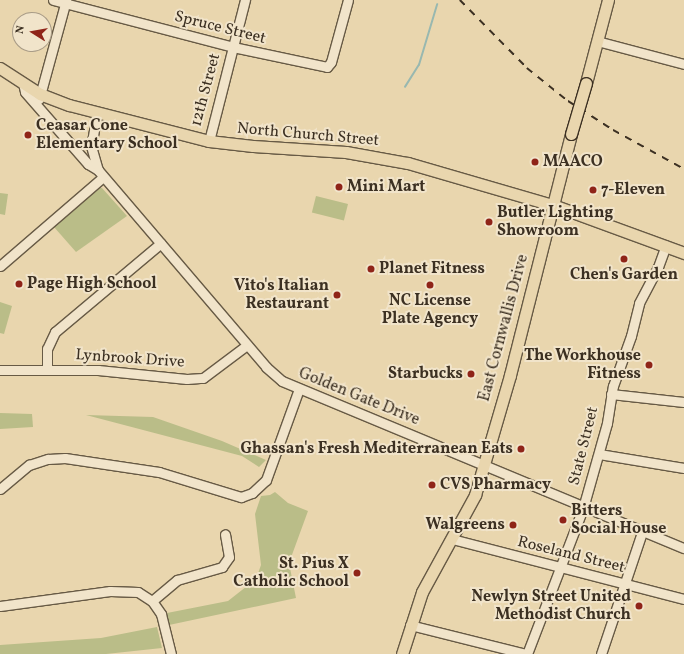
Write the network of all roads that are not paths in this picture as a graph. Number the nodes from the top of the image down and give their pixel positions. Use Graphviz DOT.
graph roads {
  1 [pos="53,0"];
  2 [pos="245,0"];
  3 [pos="348,0"];
  4 [pos="608,0"];
  5 [pos="65,2"];
  6 [pos="597,41"];
  7 [pos="233,47"];
  8 [pos="684,64"];
  9 [pos="0,68"];
  10 [pos="39,99"];
  11 [pos="98,113"];
  12 [pos="209,141"];
  13 [pos="100,174"];
  14 [pos="553,205"];
  15 [pos="161,243"];
  16 [pos="666,245"];
  17 [pos="684,253"];
  18 [pos="0,266"];
  19 [pos="247,345"];
  20 [pos="47,369"];
  21 [pos="0,370"];
  22 [pos="298,389"];
  23 [pos="612,394"];
  24 [pos="684,402"];
  25 [pos="599,454"];
  26 [pos="484,465"];
  27 [pos="684,468"];
  28 [pos="0,489"];
  29 [pos="583,508"];
  30 [pos="642,532"];
  31 [pos="225,534"];
  32 [pos="452,539"];
  33 [pos="684,548"];
  34 [pos="561,568"];
  35 [pos="624,584"];
  36 [pos="684,599"];
  37 [pos="152,601"];
  38 [pos="0,606"];
  39 [pos="410,625"];
  40 [pos="171,654"];
  41 [pos="402,654"];
  42 [pos="527,654"];
  43 [pos="601,654"];
  1 -- 5 [label="street, Spruce Street"];
  2 -- 7 [label="street, 12th Street"];
  3 -- 7 [label="street, Spruce Street"];
  4 -- 6 [label="main road, East Cornwallis Drive"];
  5 -- 7 [label="street, Spruce Street"];
  5 -- 10 [label="street"];
  6 -- 8 [label="street"];
  6 -- 14 [label="main road, East Cornwallis Drive, bridge"];
  7 -- 12 [label="street, 12th Street"];
  9 -- 10 [label="main road, North Church Street"];
  10 -- 11 [label="main road, North Church Street"];
  10 -- 13 [label="street, Golden Gate Drive"];
  11 -- 12 [label="main road, North Church Street"];
  11 -- 13 [label="street, Golden Gate Drive"];
  12 -- 14 [label="main road, North Church Street"];
  13 -- 15 [label="street, Golden Gate Drive"];
  13 -- 18 [label="street"];
  14 -- 16 [label="main road, North Church Street"];
  14 -- 26 [label="main road, East Cornwallis Drive"];
  15 -- 19 [label="street, Golden Gate Drive"];
  15 -- 20 [label="street"];
  16 -- 17 [label="main road, North Church Street"];
  16 -- 23 [label="street, State Street"];
  19 -- 20 [label="street, Lynbrook Drive"];
  19 -- 22 [label="street, Golden Gate Drive"];
  20 -- 21 [label="street, Lynbrook Drive"];
  22 -- 26 [label="street, Golden Gate Drive"];
  22 -- 28 [label="street"];
  23 -- 24 [label="street"];
  23 -- 25 [label="street, State Street"];
  25 -- 27 [label="street"];
  25 -- 29 [label="street, State Street"];
  26 -- 29 [label="street, Golden Gate Drive"];
  26 -- 32 [label="main road, East Cornwallis Drive"];
  29 -- 30 [label="street, Golden Gate Drive"];
  29 -- 34 [label="street, State Street"];
  30 -- 33 [label="street, Golden Gate Drive"];
  30 -- 35 [label="street"];
  31 -- 37 [label="street"];
  32 -- 34 [label="street, Roseland Street"];
  32 -- 39 [label="main road, East Cornwallis Drive"];
  34 -- 35 [label="street, Roseland Street"];
  34 -- 42 [label="street, State Street"];
  35 -- 36 [label="street, Roseland Street"];
  35 -- 43 [label="street"];
  37 -- 38 [label="street"];
  37 -- 40 [label="street"];
  39 -- 41 [label="main road, East Cornwallis Drive"];
  39 -- 42 [label="street"];
}
